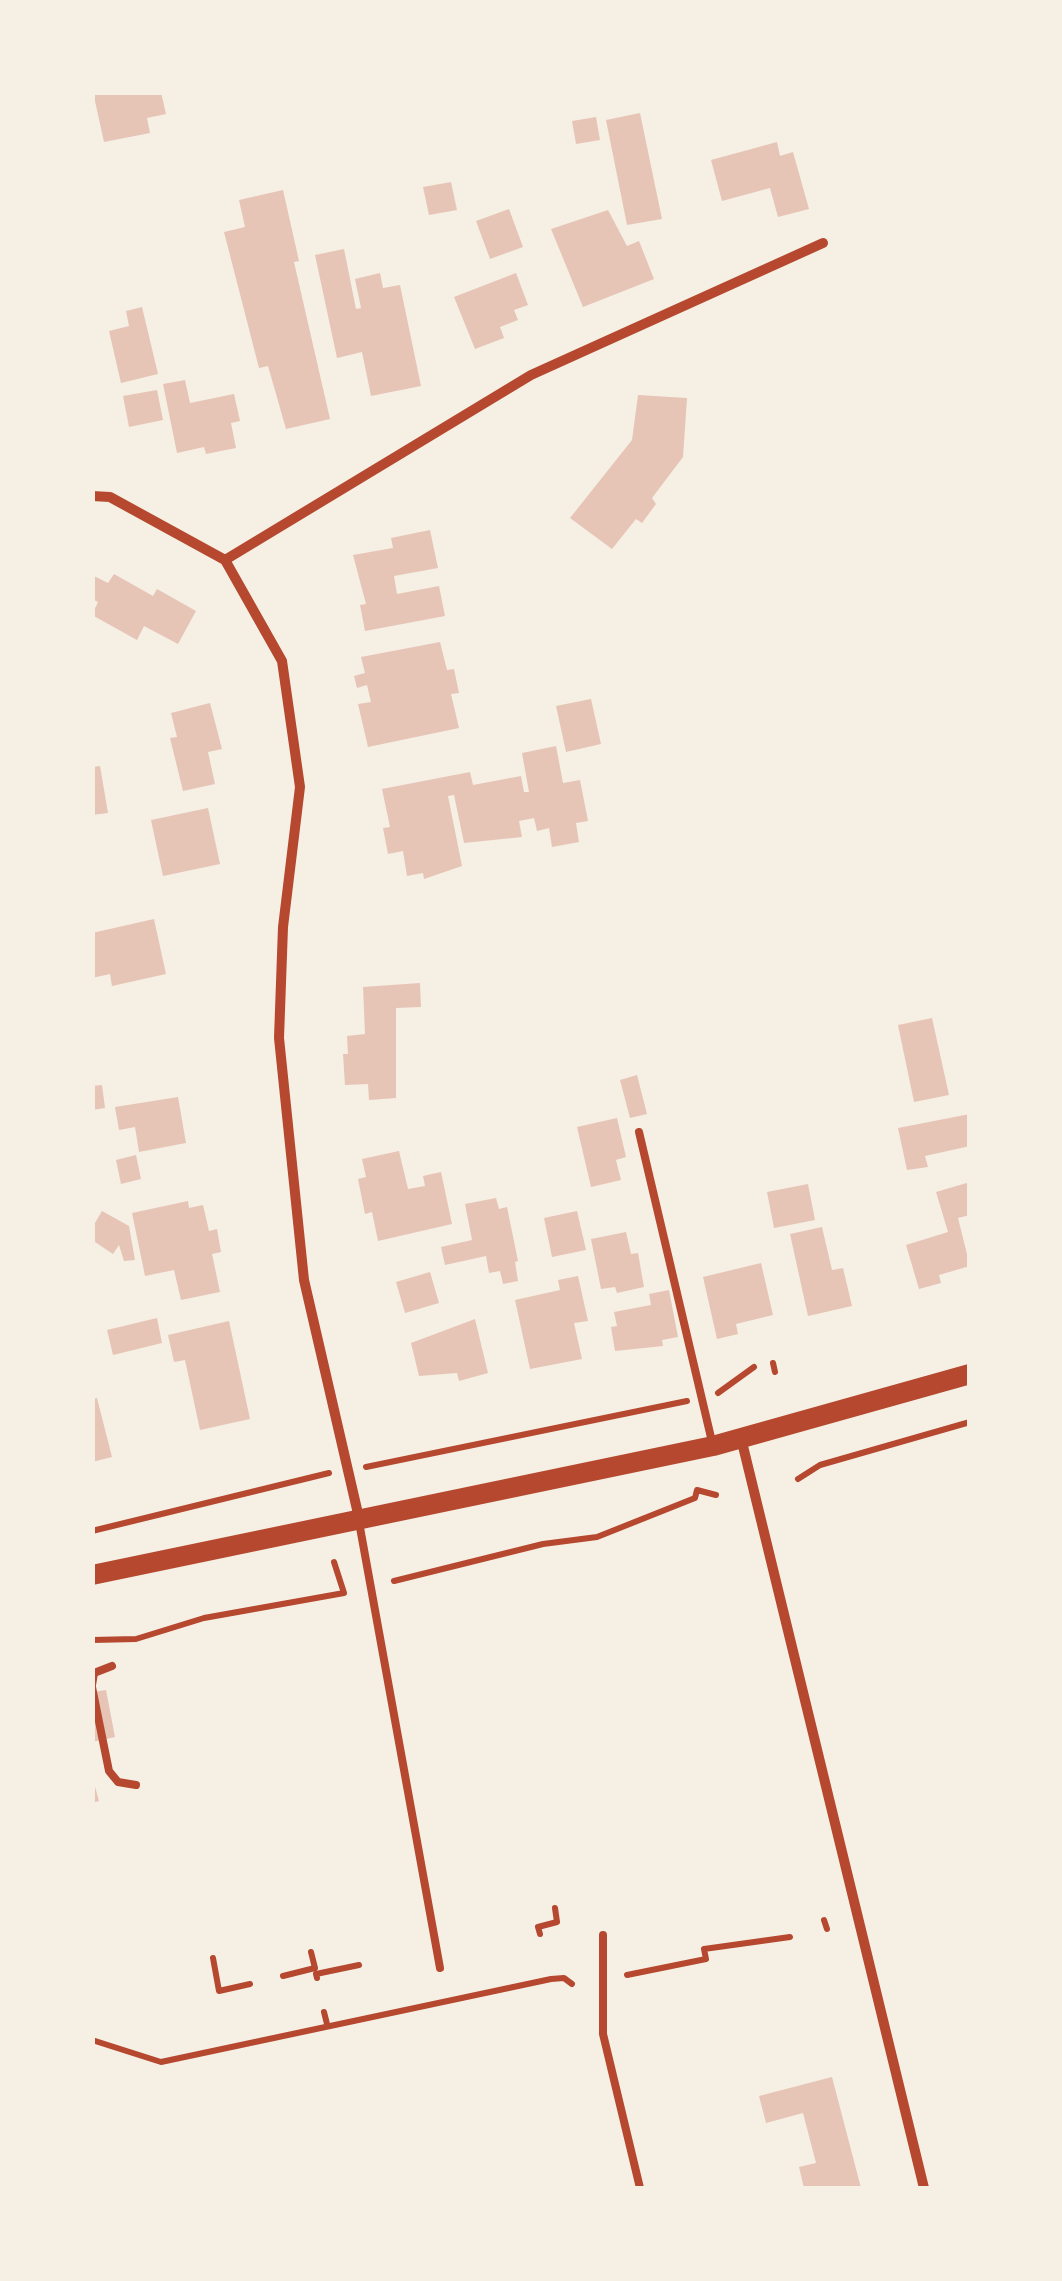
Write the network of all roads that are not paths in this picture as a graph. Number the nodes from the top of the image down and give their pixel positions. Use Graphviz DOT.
graph roads {
  1 [pos="823,243"];
  2 [pos="92,496"];
  3 [pos="225,560"];
  4 [pos="639,1132"];
  5 [pos="970,1374"];
  6 [pos="741,1438"];
  7 [pos="713,1446"];
  8 [pos="359,1518"];
  9 [pos="92,1575"];
  10 [pos="112,1666"];
  11 [pos="92,1686"];
  12 [pos="136,1785"];
  13 [pos="602,1935"];
  14 [pos="440,1968"];
  15 [pos="640,2188"];
  16 [pos="924,2188"];
  1 -- 3 [label="street"];
  2 -- 3 [label="street"];
  3 -- 8 [label="street"];
  4 -- 7 [label="lane"];
  5 -- 6 [label="main road"];
  6 -- 7 [label="main road"];
  6 -- 16 [label="street"];
  7 -- 8 [label="main road"];
  8 -- 9 [label="main road"];
  8 -- 14 [label="lane"];
  10 -- 11 [label="lane"];
  11 -- 12 [label="lane"];
  13 -- 15 [label="lane"];
}
